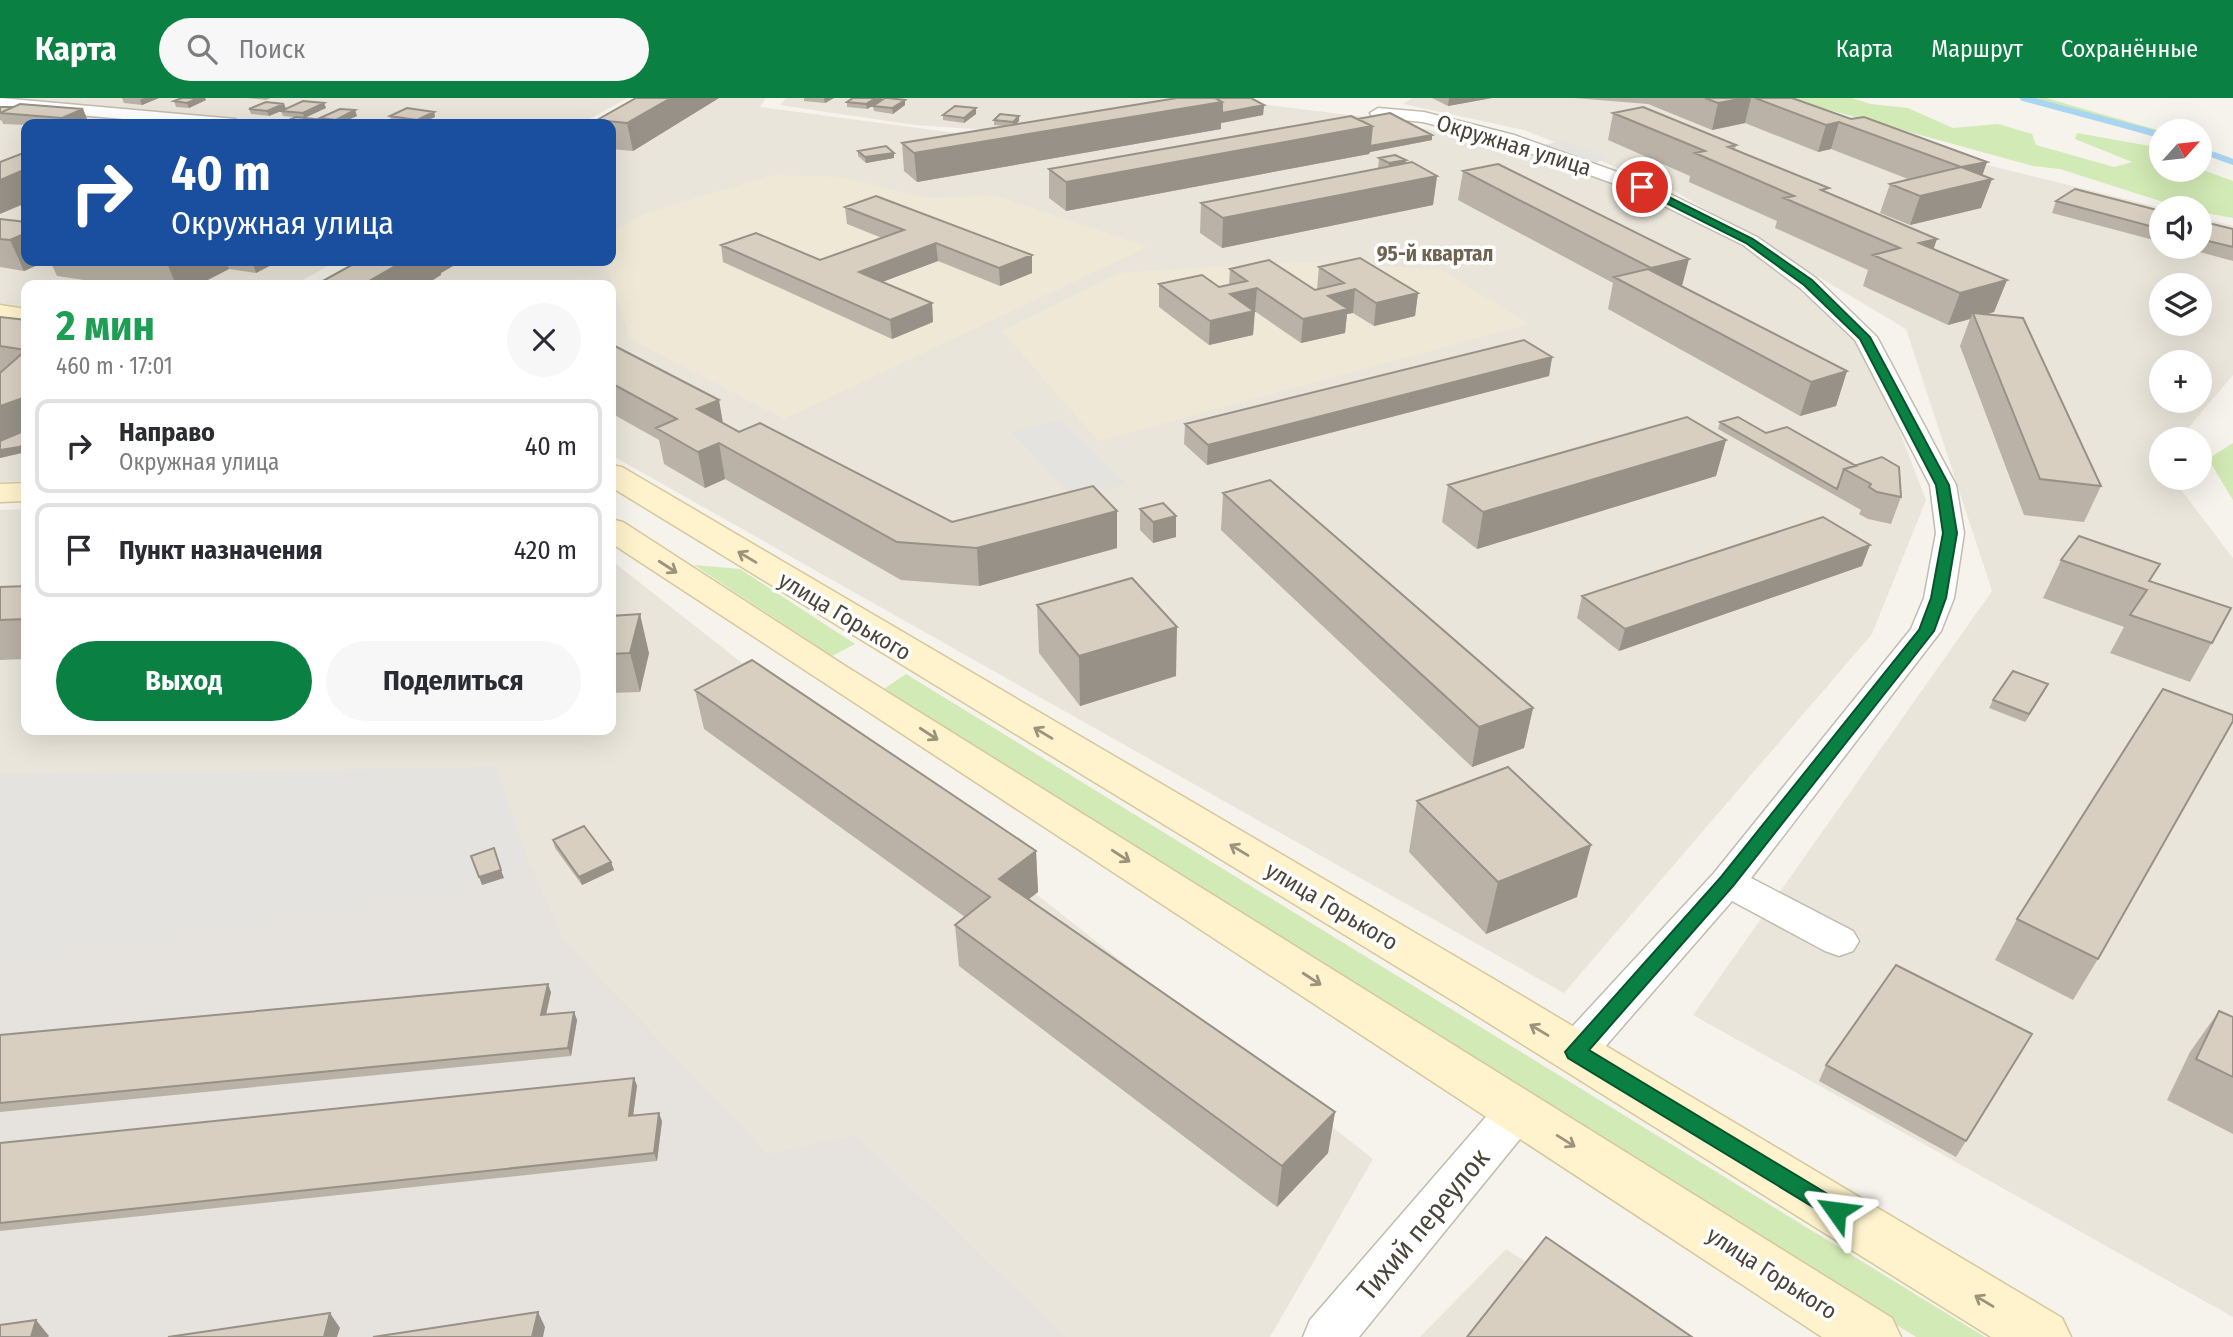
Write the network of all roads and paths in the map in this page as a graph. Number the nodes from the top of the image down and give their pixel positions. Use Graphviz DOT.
graph roads {
  1 [pos="0,103"];
  2 [pos="1410,110"];
  3 [pos="1378,113"];
  4 [pos="179,119"];
  5 [pos="0,313"];
  6 [pos="21,316"];
  7 [pos="616,478"];
  8 [pos="21,492"];
  9 [pos="0,493"];
  10 [pos="616,533"];
  11 [pos="916,658"];
  12 [pos="871,697"];
  13 [pos="1727,882"];
  14 [pos="1839,942"];
  15 [pos="1575,1052"];
  16 [pos="1518,1110"];
  17 [pos="1328,1337"];
  18 [pos="1872,1337"];
  19 [pos="2042,1337"];
  1 -- 4 [label="street"];
  2 -- 3 [label="street, Окружная улица"];
  2 -- 13 [label="street, Окружная улица"];
  5 -- 6 [label="main road"];
  11 -- 7 [label="main road, улица Горького, one-way"];
  8 -- 9 [label="main road"];
  10 -- 12 [label="main road, улица Горького, one-way"];
  11 -- 12 [label="main road"];
  15 -- 11 [label="main road, улица Горького, one-way"];
  12 -- 16 [label="main road, улица Горького, one-way"];
  13 -- 14 [label="street"];
  13 -- 15 [label="street, Окружная улица"];
  19 -- 15 [label="main road, улица Горького, one-way"];
  16 -- 17 [label="street, Тихий переулок"];
  16 -- 18 [label="main road, улица Горького, one-way"];
}
